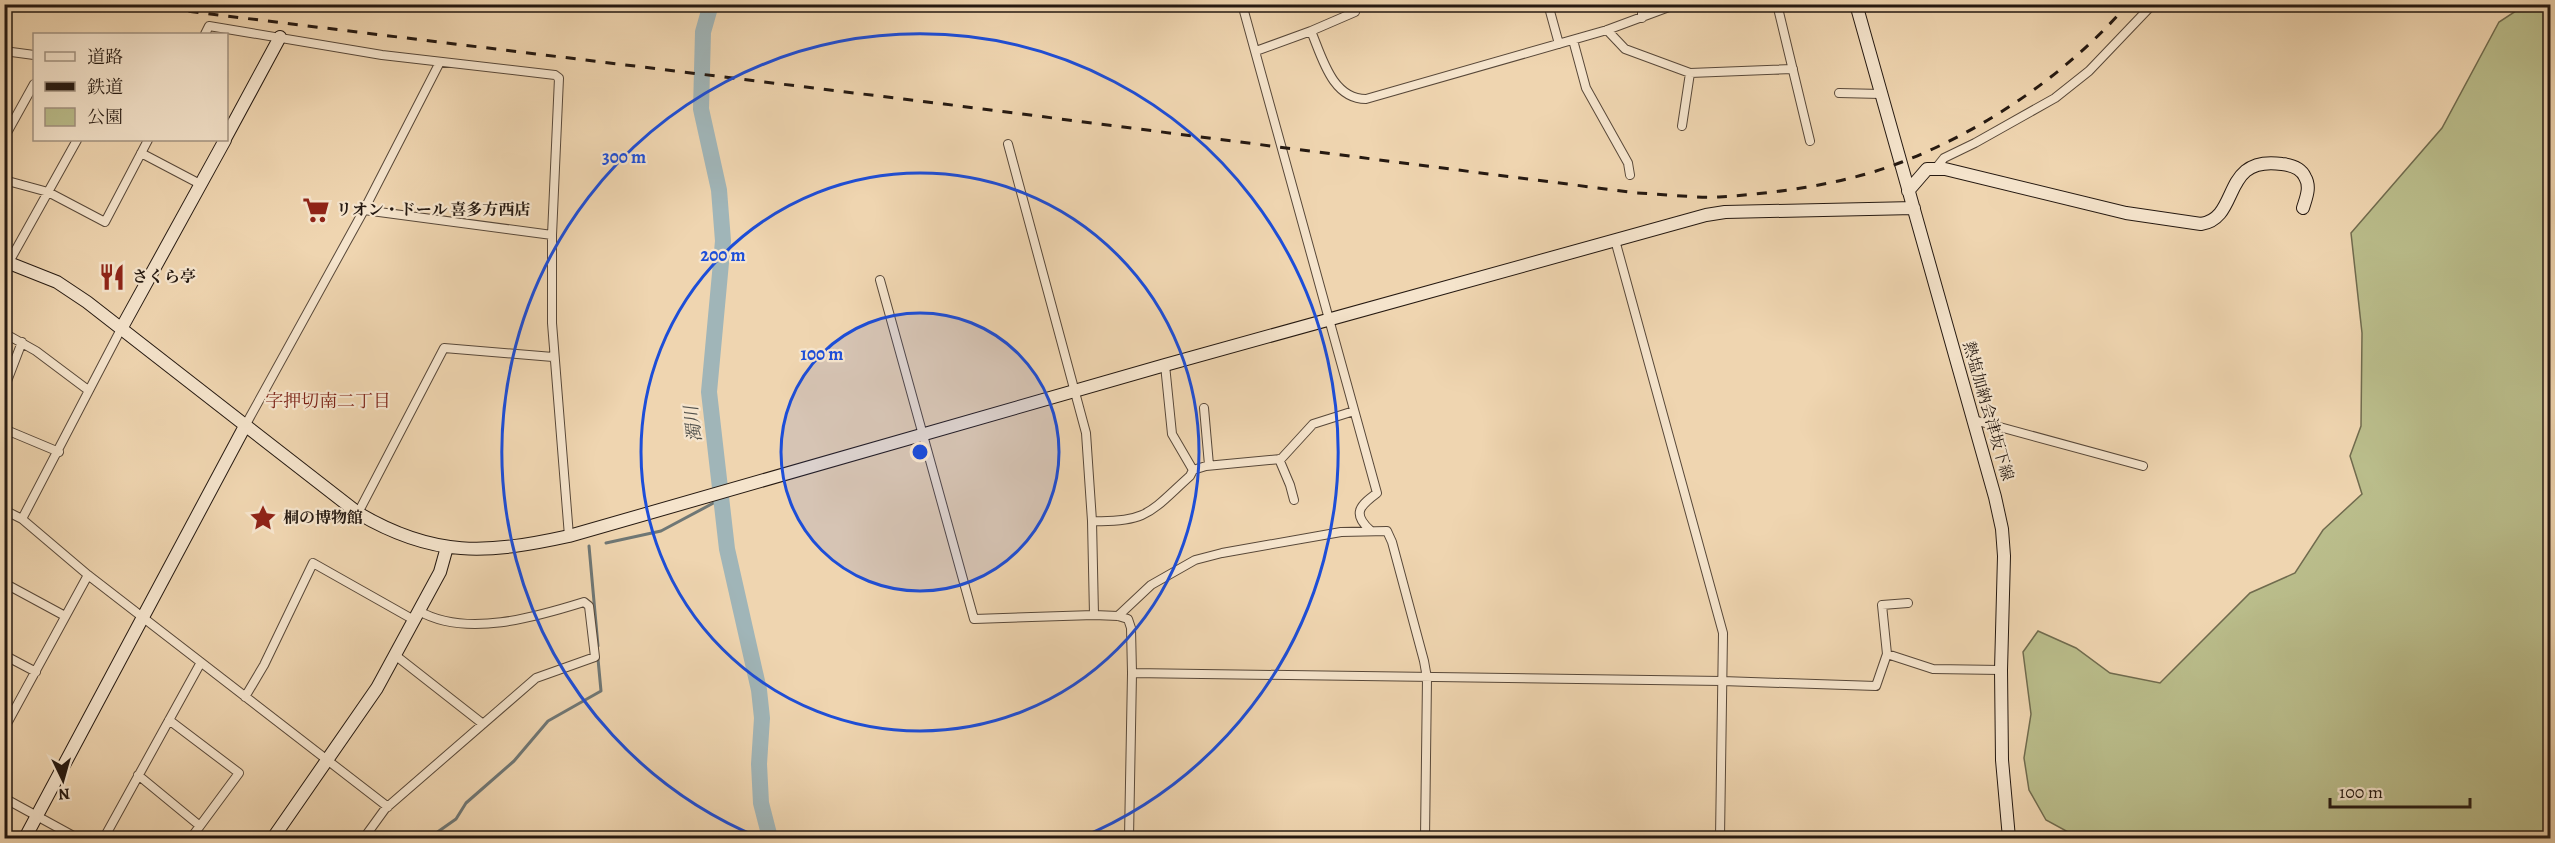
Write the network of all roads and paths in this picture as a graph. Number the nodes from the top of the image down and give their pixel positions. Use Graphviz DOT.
graph roads {
  1 [pos="1242,4"];
  2 [pos="1548,4"];
  3 [pos="1642,4"];
  4 [pos="1677,4"];
  5 [pos="1777,4"];
  6 [pos="1856,4"];
  7 [pos="2153,4"];
  8 [pos="1355,12"];
  9 [pos="1642,18"];
  10 [pos="1607,30"];
  11 [pos="1311,31"];
  12 [pos="206,33"];
  13 [pos="280,37"];
  14 [pos="1574,40"];
  15 [pos="1559,44"];
  16 [pos="4,51"];
  17 [pos="1256,51"];
  18 [pos="33,55"];
  19 [pos="440,62"];
  20 [pos="1793,69"];
  21 [pos="1689,73"];
  22 [pos="33,86"];
  23 [pos="1839,93"];
  24 [pos="1881,94"];
  25 [pos="1682,126"];
  26 [pos="228,134"];
  27 [pos="4,138"];
  28 [pos="76,141"];
  29 [pos="147,141"];
  30 [pos="224,141"];
  31 [pos="1810,141"];
  32 [pos="1008,144"];
  33 [pos="141,153"];
  34 [pos="1936,168"];
  35 [pos="1630,175"];
  36 [pos="4,180"];
  37 [pos="200,184"];
  38 [pos="1908,191"];
  39 [pos="48,192"];
  40 [pos="1914,208"];
  41 [pos="2303,208"];
  42 [pos="364,210"];
  43 [pos="552,235"];
  44 [pos="1615,240"];
  45 [pos="7,262"];
  46 [pos="880,279"];
  47 [pos="1329,320"];
  48 [pos="121,329"];
  49 [pos="4,333"];
  50 [pos="22,342"];
  51 [pos="553,357"];
  52 [pos="1165,365"];
  53 [pos="4,389"];
  54 [pos="88,390"];
  55 [pos="1074,392"];
  56 [pos="1204,408"];
  57 [pos="1354,411"];
  58 [pos="1974,420"];
  59 [pos="245,426"];
  60 [pos="4,429"];
  61 [pos="924,434"];
  62 [pos="59,452"];
  63 [pos="1279,459"];
  64 [pos="1209,465"];
  65 [pos="2143,466"];
  66 [pos="1193,470"];
  67 [pos="1294,501"];
  68 [pos="4,510"];
  69 [pos="358,513"];
  70 [pos="22,519"];
  71 [pos="1092,522"];
  72 [pos="1370,530"];
  73 [pos="569,536"];
  74 [pos="447,548"];
  75 [pos="88,575"];
  76 [pos="4,583"];
  77 [pos="1908,603"];
  78 [pos="1094,615"];
  79 [pos="65,616"];
  80 [pos="416,616"];
  81 [pos="1118,616"];
  82 [pos="141,617"];
  83 [pos="1887,654"];
  84 [pos="4,655"];
  85 [pos="395,656"];
  86 [pos="200,664"];
  87 [pos="2001,669"];
  88 [pos="36,672"];
  89 [pos="1132,673"];
  90 [pos="1426,678"];
  91 [pos="1722,681"];
  92 [pos="246,697"];
  93 [pos="169,720"];
  94 [pos="483,724"];
  95 [pos="5,728"];
  96 [pos="328,760"];
  97 [pos="138,776"];
  98 [pos="4,798"];
  99 [pos="388,807"];
  100 [pos="35,816"];
  101 [pos="200,826"];
  102 [pos="24,838"];
  103 [pos="77,838"];
  104 [pos="104,838"];
  105 [pos="191,838"];
  106 [pos="273,838"];
  107 [pos="364,838"];
  108 [pos="1129,838"];
  109 [pos="1425,838"];
  110 [pos="1720,838"];
  111 [pos="2009,838"];
  1 -- 17 [label="street"];
  2 -- 15 [label="street"];
  3 -- 9 [label="street"];
  4 -- 9 [label="street"];
  5 -- 20 [label="street"];
  6 -- 24 [label="street, 熱塩加納会津坂下線"];
  7 -- 34 [label="street"];
  8 -- 11 [label="street"];
  9 -- 10 [label="street"];
  10 -- 14 [label="street"];
  10 -- 21 [label="street"];
  11 -- 15 [label="street"];
  11 -- 17 [label="street"];
  12 -- 13 [label="street"];
  13 -- 19 [label="street"];
  13 -- 26 [label="street"];
  14 -- 15 [label="street"];
  14 -- 35 [label="street"];
  16 -- 18 [label="street"];
  17 -- 47 [label="street"];
  19 -- 42 [label="street"];
  19 -- 43 [label="street"];
  20 -- 21 [label="street"];
  20 -- 31 [label="street"];
  21 -- 25 [label="street"];
  22 -- 27 [label="street"];
  23 -- 24 [label="street"];
  24 -- 38 [label="street, 熱塩加納会津坂下線"];
  28 -- 39 [label="street"];
  29 -- 33 [label="street"];
  30 -- 37 [label="street"];
  32 -- 55 [label="street"];
  33 -- 37 [label="street"];
  33 -- 39 [label="street"];
  34 -- 38 [label="street"];
  34 -- 41 [label="street"];
  36 -- 39 [label="street"];
  37 -- 48 [label="street"];
  38 -- 40 [label="street, 熱塩加納会津坂下線"];
  39 -- 45 [label="street"];
  40 -- 44 [label="street"];
  40 -- 58 [label="street, 熱塩加納会津坂下線"];
  42 -- 43 [label="street"];
  42 -- 59 [label="street"];
  43 -- 51 [label="street"];
  44 -- 47 [label="street"];
  44 -- 91 [label="street"];
  45 -- 48 [label="street"];
  46 -- 61 [label="street"];
  47 -- 52 [label="street"];
  47 -- 57 [label="street"];
  48 -- 54 [label="street"];
  48 -- 59 [label="street"];
  49 -- 50 [label="street"];
  50 -- 53 [label="street"];
  50 -- 54 [label="street"];
  51 -- 69 [label="street"];
  51 -- 73 [label="street"];
  52 -- 55 [label="street"];
  52 -- 66 [label="street"];
  54 -- 62 [label="street"];
  55 -- 61 [label="street"];
  55 -- 71 [label="street"];
  56 -- 64 [label="street"];
  57 -- 63 [label="street"];
  57 -- 72 [label="street"];
  58 -- 65 [label="street"];
  58 -- 87 [label="street, 熱塩加納会津坂下線"];
  59 -- 69 [label="street"];
  59 -- 82 [label="street"];
  60 -- 62 [label="street"];
  61 -- 73 [label="street"];
  61 -- 78 [label="street"];
  62 -- 70 [label="street"];
  63 -- 64 [label="street"];
  63 -- 67 [label="street"];
  64 -- 66 [label="street"];
  66 -- 71 [label="street"];
  68 -- 70 [label="street"];
  69 -- 74 [label="street"];
  70 -- 75 [label="street"];
  71 -- 78 [label="street"];
  72 -- 81 [label="street"];
  72 -- 90 [label="street"];
  73 -- 74 [label="street"];
  74 -- 80 [label="street"];
  75 -- 79 [label="street"];
  75 -- 82 [label="street"];
  76 -- 79 [label="street"];
  77 -- 83 [label="street"];
  78 -- 81 [label="street"];
  79 -- 88 [label="street"];
  80 -- 85 [label="street"];
  80 -- 92 [label="street"];
  80 -- 94 [label="street"];
  81 -- 89 [label="street"];
  82 -- 86 [label="street"];
  82 -- 100 [label="street"];
  83 -- 87 [label="street"];
  83 -- 91 [label="street"];
  84 -- 88 [label="street"];
  85 -- 94 [label="street"];
  85 -- 96 [label="street"];
  86 -- 92 [label="street"];
  86 -- 93 [label="street"];
  87 -- 111 [label="street, 熱塩加納会津坂下線"];
  88 -- 95 [label="street"];
  89 -- 90 [label="street"];
  89 -- 108 [label="street"];
  90 -- 91 [label="street"];
  90 -- 109 [label="street"];
  91 -- 110 [label="street"];
  92 -- 96 [label="street"];
  93 -- 97 [label="street"];
  93 -- 101 [label="street"];
  94 -- 99 [label="street"];
  96 -- 99 [label="street"];
  96 -- 106 [label="street"];
  97 -- 101 [label="street"];
  97 -- 104 [label="street"];
  98 -- 100 [label="street"];
  99 -- 107 [label="street"];
  100 -- 102 [label="street"];
  100 -- 103 [label="street"];
  101 -- 105 [label="street"];
}
